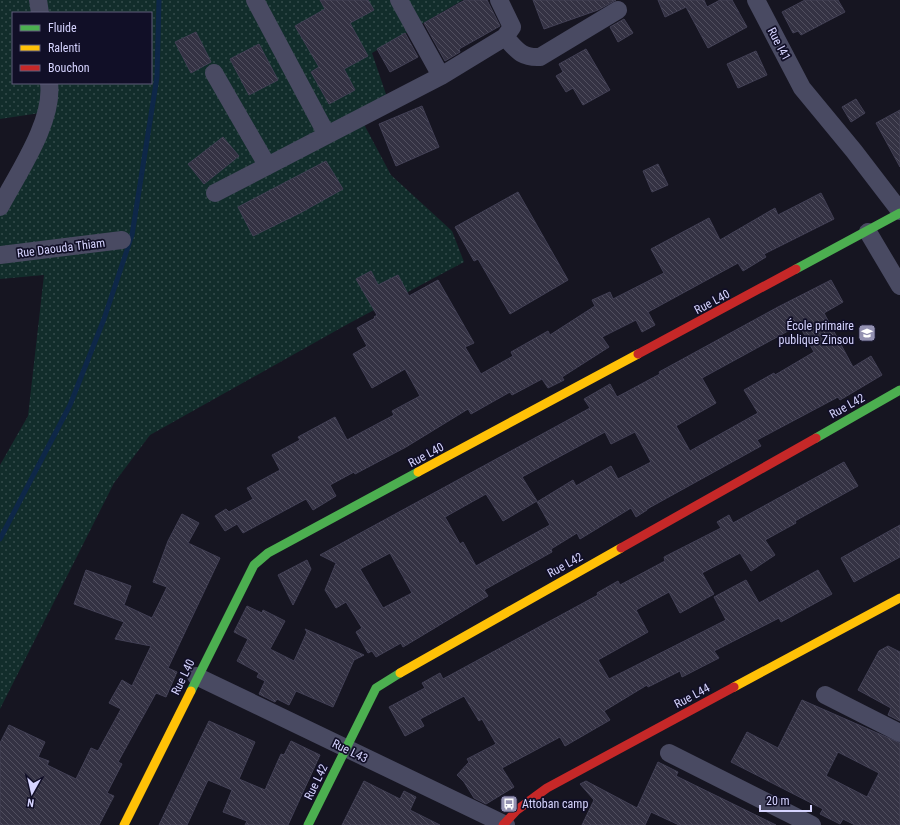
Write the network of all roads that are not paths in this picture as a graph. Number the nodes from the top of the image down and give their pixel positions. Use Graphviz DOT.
graph roads {
  1 [pos="38,0"];
  2 [pos="255,0"];
  3 [pos="399,0"];
  4 [pos="499,0"];
  5 [pos="756,0"];
  6 [pos="618,10"];
  7 [pos="40,12"];
  8 [pos="505,37"];
  9 [pos="214,73"];
  10 [pos="441,76"];
  11 [pos="49,84"];
  12 [pos="327,134"];
  13 [pos="267,165"];
  14 [pos="215,193"];
  15 [pos="0,207"];
  16 [pos="900,212"];
  17 [pos="868,232"];
  18 [pos="122,240"];
  19 [pos="0,255"];
  20 [pos="900,286"];
  21 [pos="900,390"];
  22 [pos="900,598"];
  23 [pos="196,676"];
  24 [pos="825,695"];
  25 [pos="900,732"];
  26 [pos="345,749"];
  27 [pos="669,753"];
  28 [pos="124,825"];
  29 [pos="308,825"];
  30 [pos="504,825"];
  31 [pos="812,825"];
  1 -- 7 [label="street"];
  2 -- 12 [label="street"];
  3 -- 10 [label="street"];
  4 -- 8 [label="street"];
  5 -- 16 [label="street, Rue I41"];
  6 -- 8 [label="street"];
  8 -- 10 [label="street"];
  9 -- 13 [label="street"];
  10 -- 12 [label="street"];
  11 -- 15 [label="street"];
  12 -- 13 [label="street"];
  13 -- 14 [label="street"];
  16 -- 17 [label="street, Rue L40"];
  17 -- 20 [label="street"];
  17 -- 23 [label="street, Rue L40"];
  18 -- 19 [label="street, Rue Daouda Thiam"];
  21 -- 26 [label="street, Rue L42"];
  22 -- 30 [label="street, Rue L44"];
  23 -- 26 [label="street, Rue L43"];
  23 -- 28 [label="street, Rue L40"];
  24 -- 25 [label="street"];
  26 -- 29 [label="street, Rue L42"];
  26 -- 30 [label="street, Rue L43"];
  27 -- 31 [label="street"];
}
